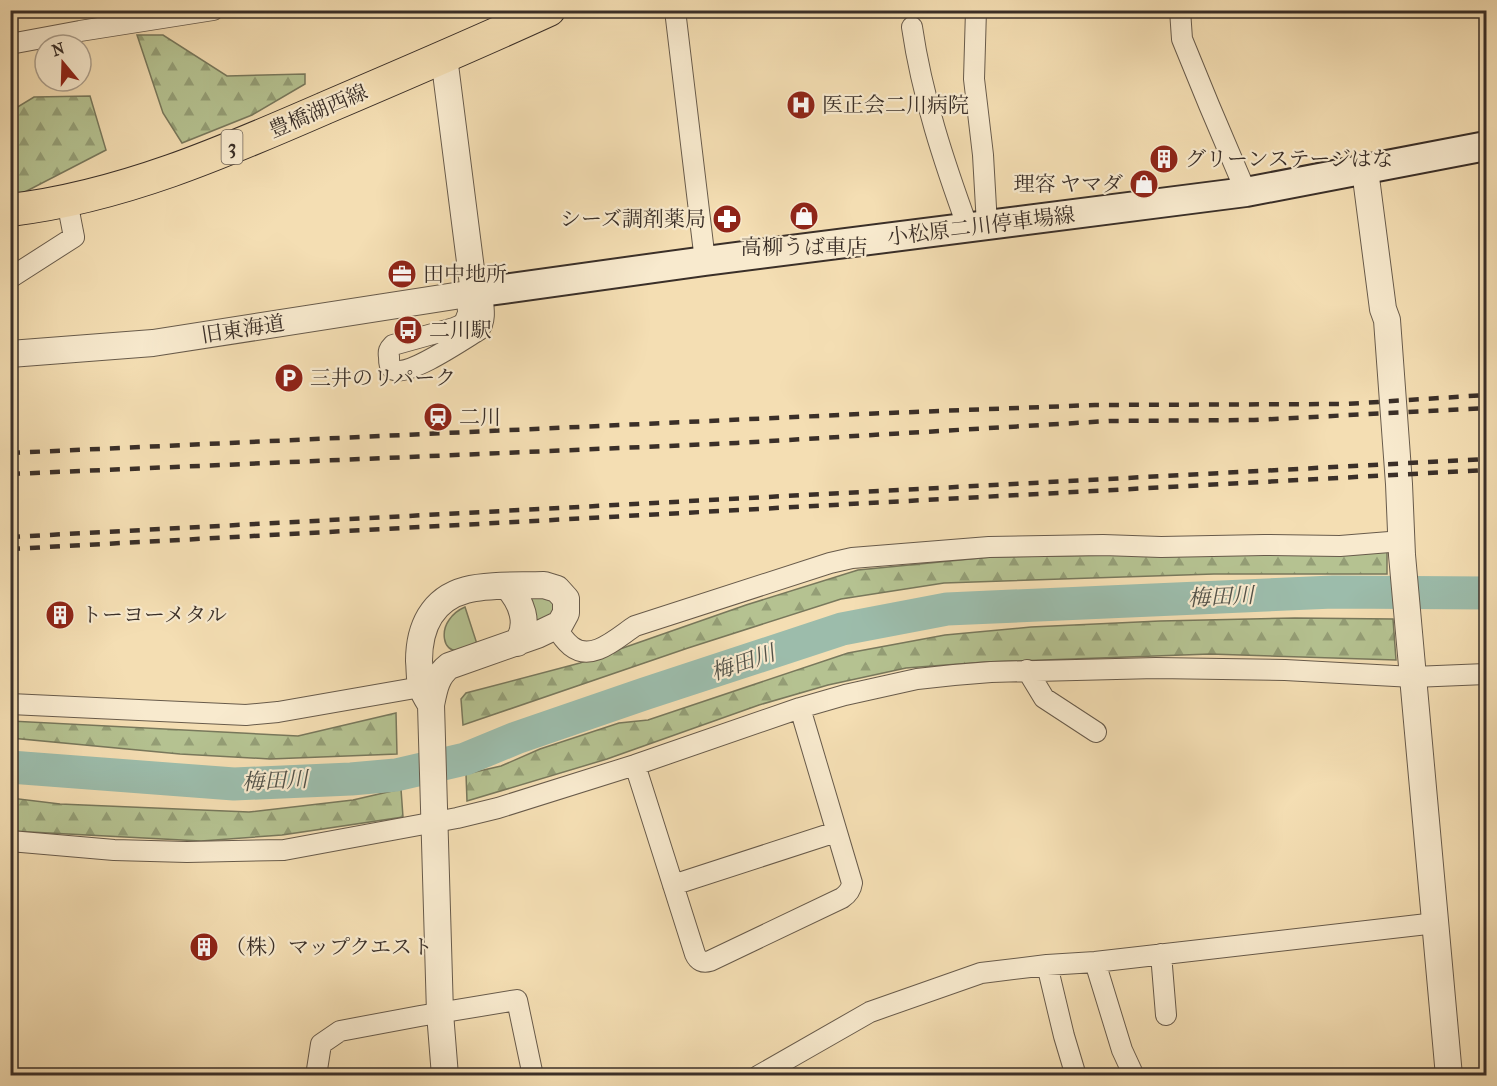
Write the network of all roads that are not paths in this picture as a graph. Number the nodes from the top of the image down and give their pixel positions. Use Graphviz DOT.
graph roads {
  1 [pos="213,10"];
  2 [pos="549,10"];
  3 [pos="675,10"];
  4 [pos="976,10"];
  5 [pos="1180,10"];
  6 [pos="130,17"];
  7 [pos="912,27"];
  8 [pos="10,44"];
  9 [pos="444,57"];
  10 [pos="1486,146"];
  11 [pos="1365,170"];
  12 [pos="1246,192"];
  13 [pos="67,201"];
  14 [pos="10,210"];
  15 [pos="977,226"];
  16 [pos="705,261"];
  17 [pos="10,278"];
  18 [pos="474,293"];
  19 [pos="10,354"];
  20 [pos="1402,548"];
  21 [pos="507,586"];
  22 [pos="426,622"];
  23 [pos="556,627"];
  24 [pos="517,643"];
  25 [pos="455,664"];
  26 [pos="1413,669"];
  27 [pos="1027,670"];
  28 [pos="1486,674"];
  29 [pos="426,696"];
  30 [pos="10,704"];
  31 [pos="800,708"];
  32 [pos="1096,732"];
  33 [pos="635,765"];
  34 [pos="435,816"];
  35 [pos="836,832"];
  36 [pos="10,841"];
  37 [pos="673,885"];
  38 [pos="1436,923"];
  39 [pos="1161,954"];
  40 [pos="1095,962"];
  41 [pos="1047,965"];
  42 [pos="440,1013"];
  43 [pos="1166,1015"];
  44 [pos="316,1076"];
  45 [pos="445,1076"];
  46 [pos="533,1076"];
  47 [pos="758,1076"];
  48 [pos="1076,1076"];
  49 [pos="1134,1076"];
  50 [pos="1449,1076"];
  1 -- 6 [label="street"];
  2 -- 9 [label="main road, 豊橋湖西線 / 3"];
  3 -- 16 [label="street"];
  4 -- 15 [label="street"];
  5 -- 12 [label="street"];
  6 -- 8 [label="street"];
  7 -- 15 [label="street"];
  9 -- 13 [label="main road, 豊橋湖西線 / 3"];
  9 -- 18 [label="street"];
  10 -- 11 [label="main road, 小松原二川停車場線"];
  11 -- 12 [label="main road, 小松原二川停車場線"];
  11 -- 20 [label="street"];
  12 -- 15 [label="main road, 小松原二川停車場線"];
  13 -- 14 [label="main road, 豊橋湖西線 / 3"];
  13 -- 17 [label="street"];
  15 -- 16 [label="main road, 小松原二川停車場線"];
  16 -- 18 [label="main road, 小松原二川停車場線"];
  18 -- 18 [label="street"];
  18 -- 19 [label="street, 旧東海道"];
  20 -- 23 [label="street"];
  20 -- 26 [label="street"];
  21 -- 22 [label="street"];
  21 -- 23 [label="street"];
  21 -- 24 [label="street"];
  22 -- 25 [label="street"];
  22 -- 29 [label="street"];
  23 -- 24 [label="street"];
  24 -- 25 [label="street"];
  25 -- 29 [label="street"];
  26 -- 27 [label="street"];
  26 -- 28 [label="street"];
  26 -- 38 [label="street"];
  27 -- 31 [label="street"];
  27 -- 32 [label="street"];
  29 -- 30 [label="street"];
  29 -- 34 [label="street"];
  31 -- 33 [label="street"];
  31 -- 35 [label="street"];
  33 -- 34 [label="street"];
  33 -- 37 [label="street"];
  34 -- 36 [label="street"];
  34 -- 42 [label="street"];
  35 -- 37 [label="street"];
  35 -- 37 [label="street"];
  38 -- 39 [label="street"];
  38 -- 50 [label="street"];
  39 -- 40 [label="street"];
  39 -- 43 [label="street"];
  40 -- 41 [label="street"];
  40 -- 49 [label="street"];
  41 -- 47 [label="street"];
  41 -- 48 [label="street"];
  42 -- 44 [label="street"];
  42 -- 45 [label="street"];
  42 -- 46 [label="street"];
}
